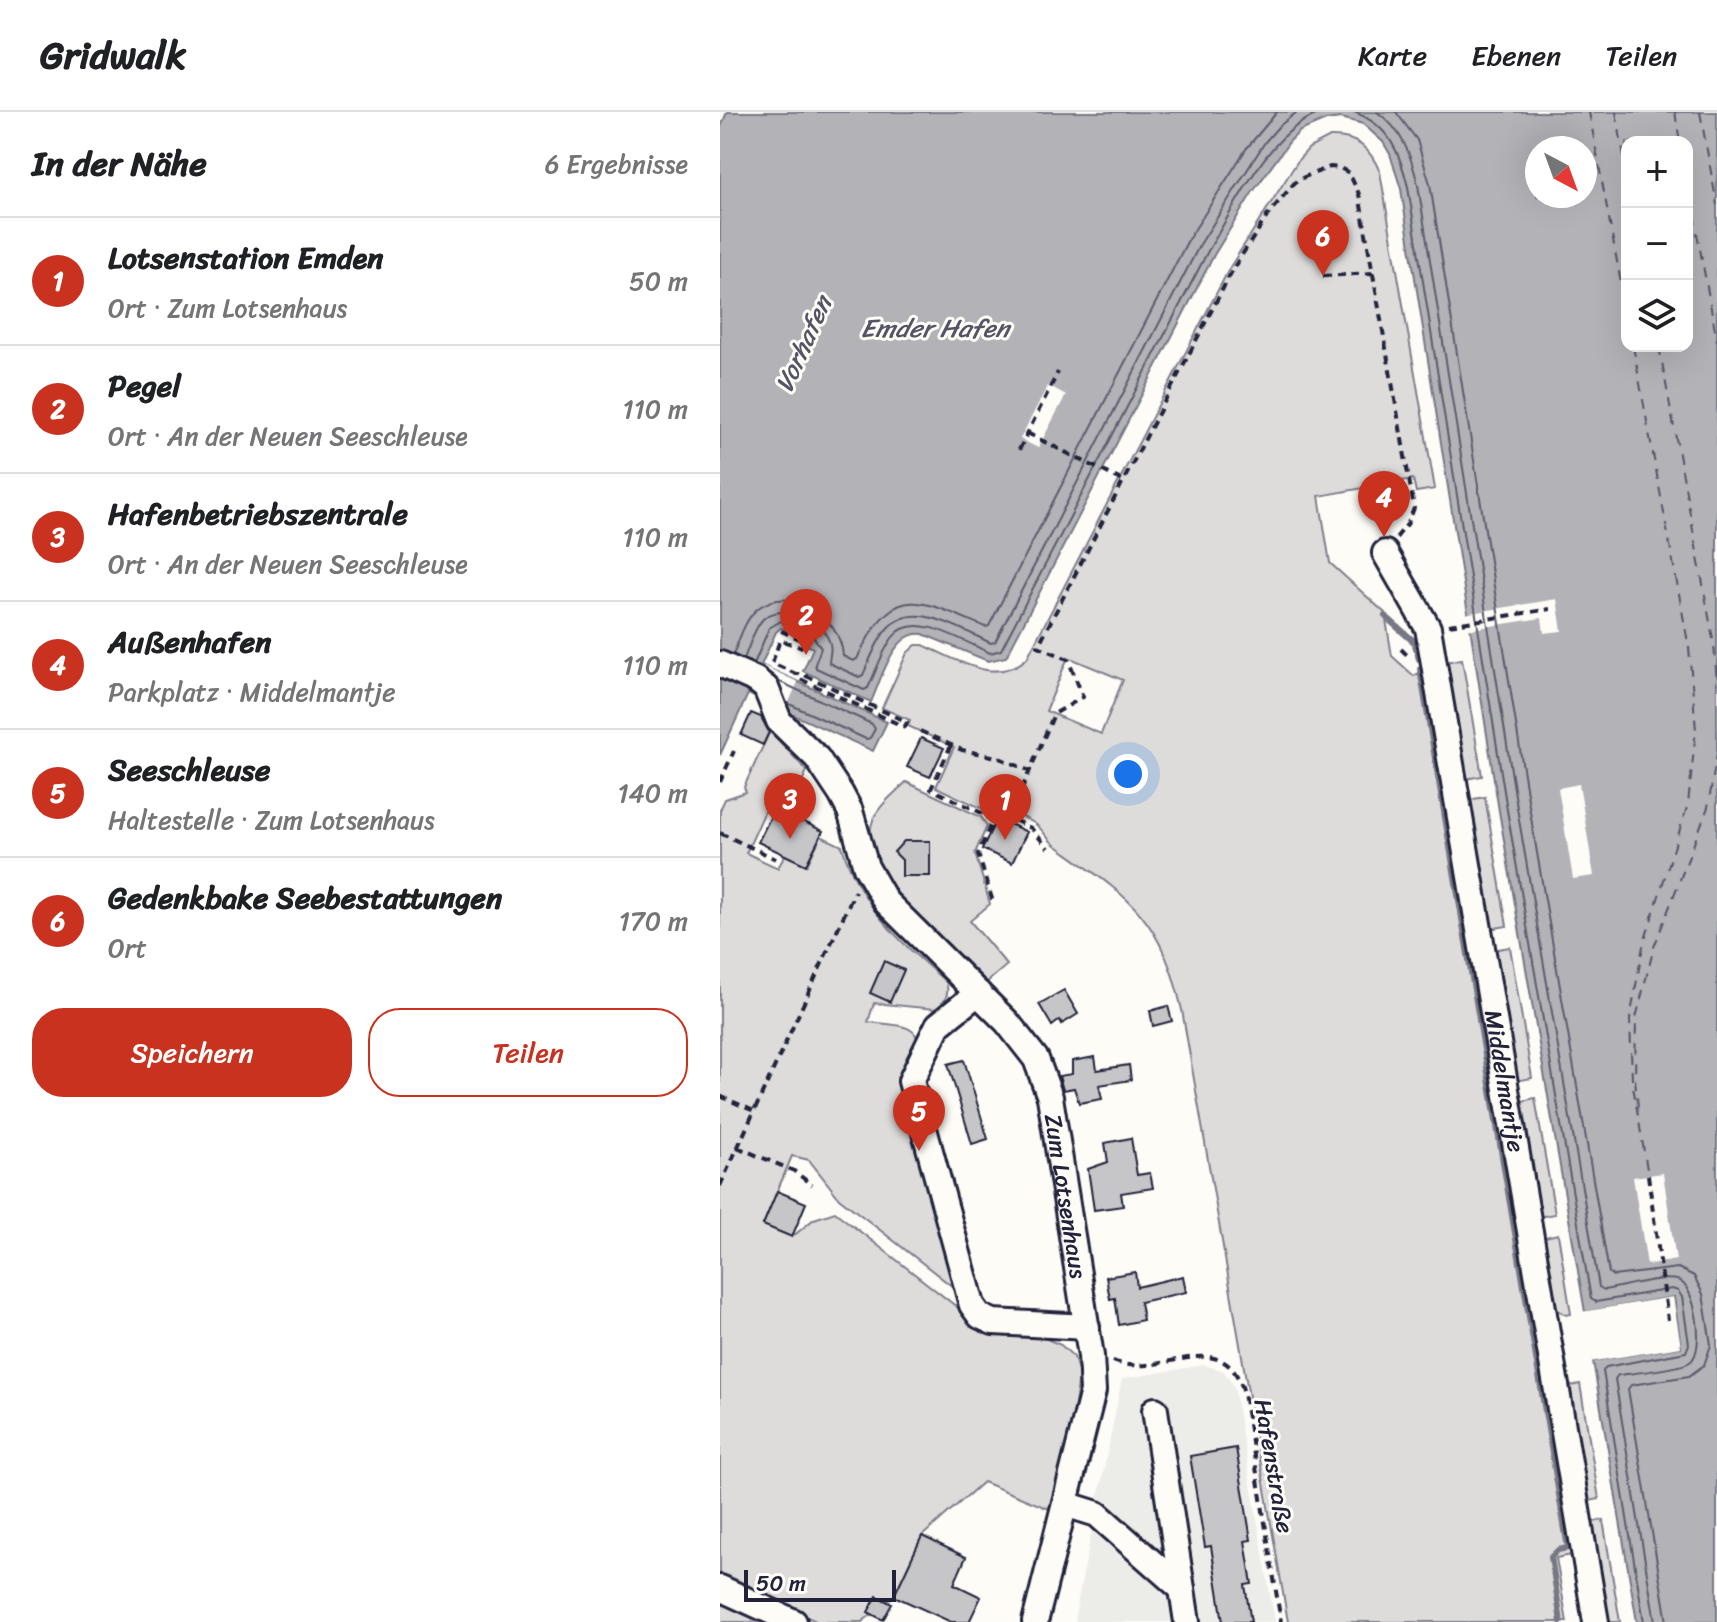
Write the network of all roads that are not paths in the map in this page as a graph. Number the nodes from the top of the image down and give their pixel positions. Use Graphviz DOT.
graph roads {
  1 [pos="1385,553"];
  2 [pos="720,664"];
  3 [pos="978,993"];
  4 [pos="1087,1327"];
  5 [pos="1155,1410"];
  6 [pos="1065,1504"];
  7 [pos="720,1588"];
  8 [pos="1182,1589"];
  9 [pos="794,1622"];
  10 [pos="1035,1622"];
  11 [pos="1187,1622"];
  12 [pos="1596,1622"];
  1 -- 12 [label="street, Middelmantje"];
  2 -- 3 [label="street, Zum Lotsenhaus"];
  3 -- 4 [label="street, Zum Lotsenhaus"];
  3 -- 4 [label="street"];
  4 -- 6 [label="street, Zum Lotsenhaus"];
  5 -- 8 [label="street"];
  6 -- 8 [label="street"];
  6 -- 10 [label="street, Zum Lotsenhaus"];
  7 -- 9 [label="street"];
  8 -- 11 [label="street"];
}
